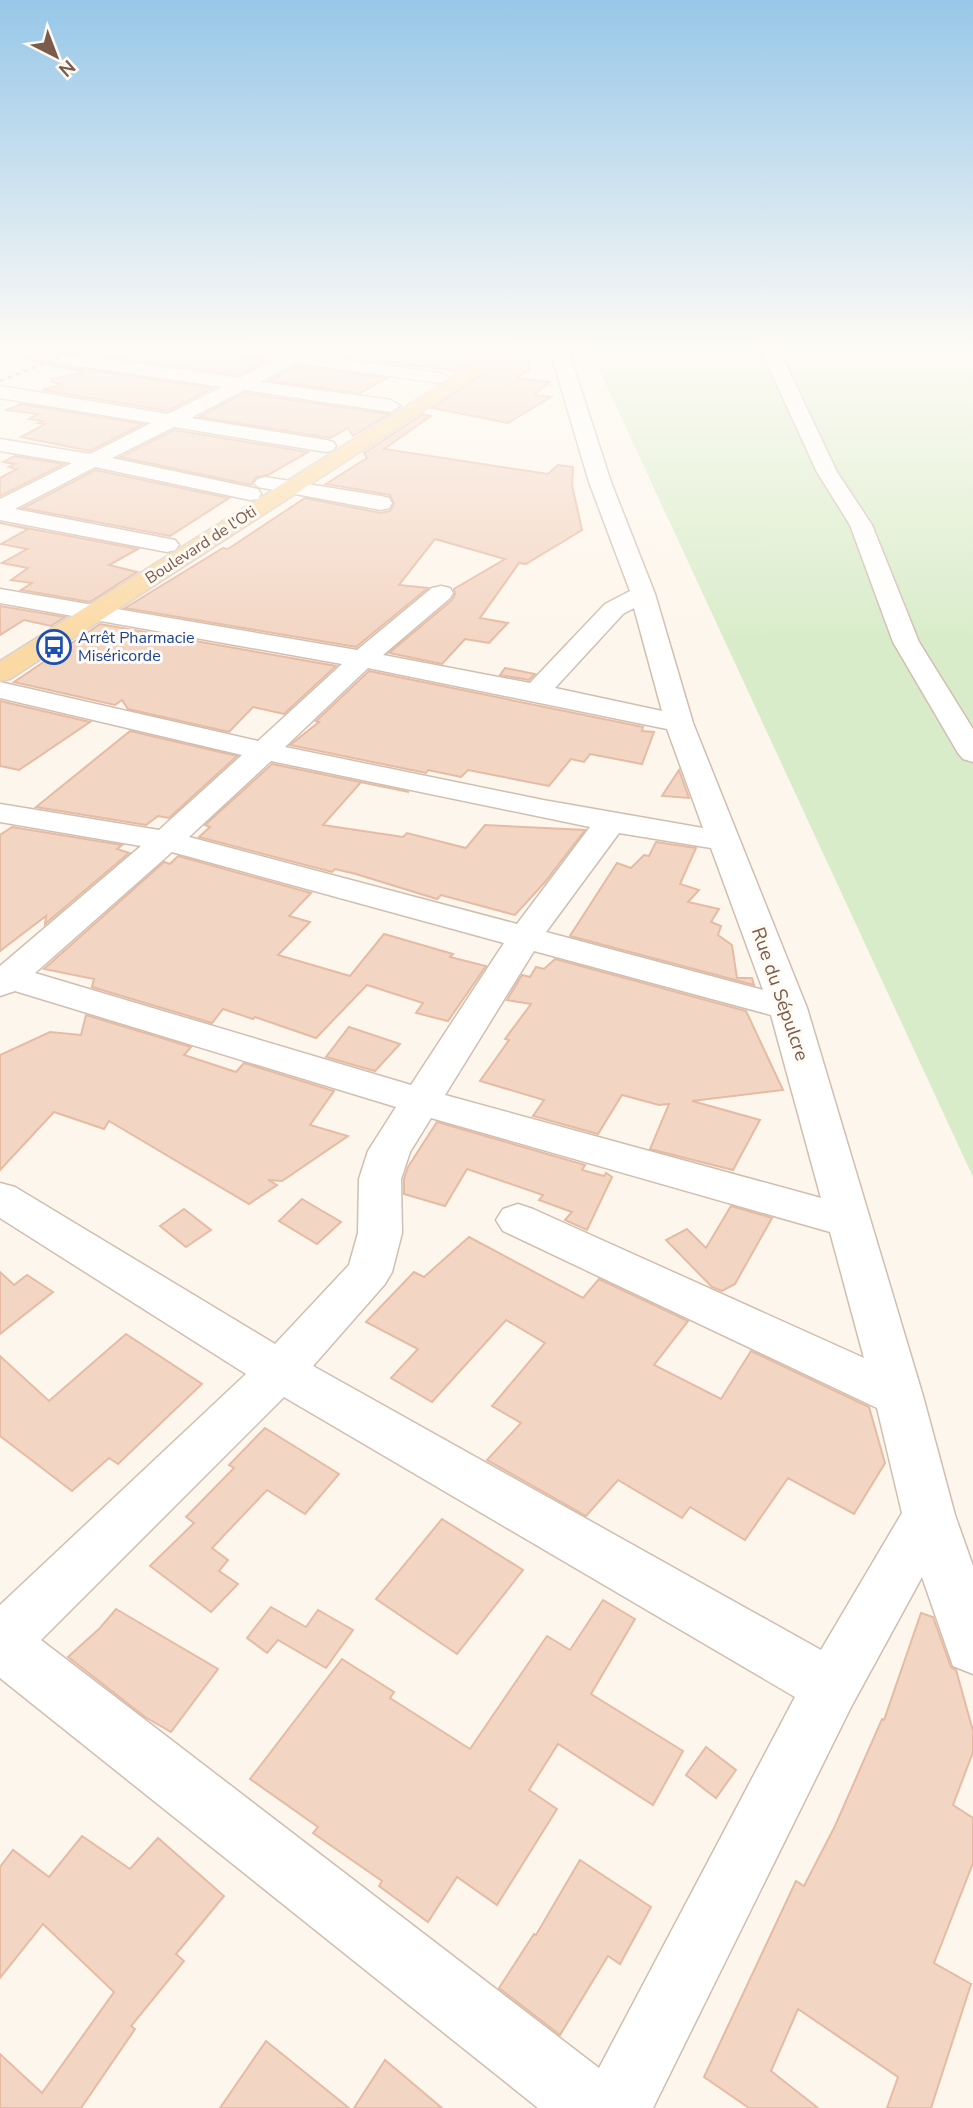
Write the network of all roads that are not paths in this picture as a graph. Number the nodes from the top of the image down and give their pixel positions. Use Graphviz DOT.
graph roads {
  1 [pos="21,448"];
  2 [pos="116,448"];
  3 [pos="322,448"];
  4 [pos="351,448"];
  5 [pos="589,448"];
  6 [pos="816,448"];
  7 [pos="92,460"];
  8 [pos="290,487"];
  9 [pos="257,488"];
  10 [pos="381,503"];
  11 [pos="0,511"];
  12 [pos="167,545"];
  13 [pos="441,593"];
  14 [pos="643,594"];
  15 [pos="0,596"];
  16 [pos="81,612"];
  17 [pos="0,653"];
  18 [pos="363,659"];
  19 [pos="0,673"];
  20 [pos="0,690"];
  21 [pos="537,692"];
  22 [pos="679,723"];
  23 [pos="264,751"];
  24 [pos="973,752"];
  25 [pos="0,813"];
  26 [pos="610,823"];
  27 [pos="166,841"];
  28 [pos="725,841"];
  29 [pos="524,937"];
  30 [pos="4,981"];
  31 [pos="788,1008"];
  32 [pos="419,1101"];
  33 [pos="0,1198"];
  34 [pos="519,1220"];
  35 [pos="848,1221"];
  36 [pos="280,1371"];
  37 [pos="899,1396"];
  38 [pos="929,1514"];
  39 [pos="0,1643"];
  40 [pos="973,1647"];
  41 [pos="831,1687"];
  42 [pos="594,2108"];
  43 [pos="616,2108"];
  1 -- 7 [label="street"];
  2 -- 7 [label="street"];
  3 -- 9 [label="main road, Boulevard de l'Oti"];
  4 -- 8 [label="main road, Boulevard de l'Oti"];
  5 -- 14 [label="street, Rue du Sépulcre"];
  6 -- 24 [label="street"];
  7 -- 9 [label="street"];
  7 -- 11 [label="street"];
  8 -- 9 [label="street"];
  8 -- 10 [label="street"];
  8 -- 16 [label="main road, Boulevard de l'Oti"];
  9 -- 12 [label="main road, Boulevard de l'Oti"];
  11 -- 12 [label="street"];
  12 -- 16 [label="main road, Boulevard de l'Oti"];
  13 -- 18 [label="street"];
  14 -- 21 [label="street"];
  14 -- 22 [label="street, Rue du Sépulcre"];
  15 -- 16 [label="street"];
  16 -- 17 [label="main road, Boulevard de l'Oti"];
  16 -- 18 [label="street"];
  16 -- 19 [label="main road, Boulevard de l'Oti"];
  18 -- 21 [label="street"];
  18 -- 23 [label="street"];
  20 -- 23 [label="street"];
  21 -- 22 [label="street"];
  22 -- 28 [label="street, Rue du Sépulcre"];
  23 -- 26 [label="street"];
  23 -- 27 [label="street"];
  25 -- 27 [label="street"];
  26 -- 28 [label="street"];
  26 -- 29 [label="street"];
  27 -- 29 [label="street"];
  27 -- 30 [label="street"];
  28 -- 31 [label="street, Rue du Sépulcre"];
  29 -- 31 [label="street"];
  29 -- 32 [label="street"];
  30 -- 32 [label="street"];
  31 -- 35 [label="street, Rue du Sépulcre"];
  32 -- 35 [label="street"];
  32 -- 36 [label="street"];
  33 -- 36 [label="street"];
  34 -- 37 [label="street"];
  35 -- 37 [label="street, Rue du Sépulcre"];
  36 -- 39 [label="street"];
  36 -- 41 [label="street"];
  37 -- 38 [label="street, Rue du Sépulcre"];
  38 -- 40 [label="street, Rue du Sépulcre"];
  38 -- 41 [label="street"];
  39 -- 42 [label="street"];
  41 -- 43 [label="street"];
}
